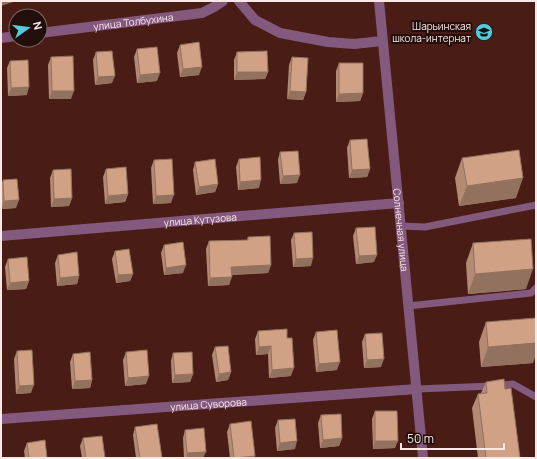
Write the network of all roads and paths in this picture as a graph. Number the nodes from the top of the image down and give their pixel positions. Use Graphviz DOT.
graph roads {
  1 [pos="223,1"];
  2 [pos="238,1"];
  3 [pos="379,1"];
  4 [pos="48,32"];
  5 [pos="382,41"];
  6 [pos="399,203"];
  7 [pos="536,205"];
  8 [pos="401,226"];
  9 [pos="1,236"];
  10 [pos="536,288"];
  11 [pos="408,306"];
  12 [pos="417,389"];
  13 [pos="536,397"];
  14 [pos="1,419"];
  15 [pos="423,458"];
  1 -- 4 [label="street, улица Толбухина"];
  2 -- 5 [label="street"];
  3 -- 5 [label="street, Солнечная улица"];
  5 -- 6 [label="street, Солнечная улица"];
  6 -- 8 [label="street, Солнечная улица"];
  6 -- 9 [label="street, улица Кутузова"];
  7 -- 8 [label="lane"];
  8 -- 11 [label="street, Солнечная улица"];
  10 -- 11 [label="lane"];
  11 -- 12 [label="street, Солнечная улица"];
  12 -- 13 [label="lane"];
  12 -- 14 [label="street, улица Суворова"];
  12 -- 15 [label="street, Солнечная улица"];
}
